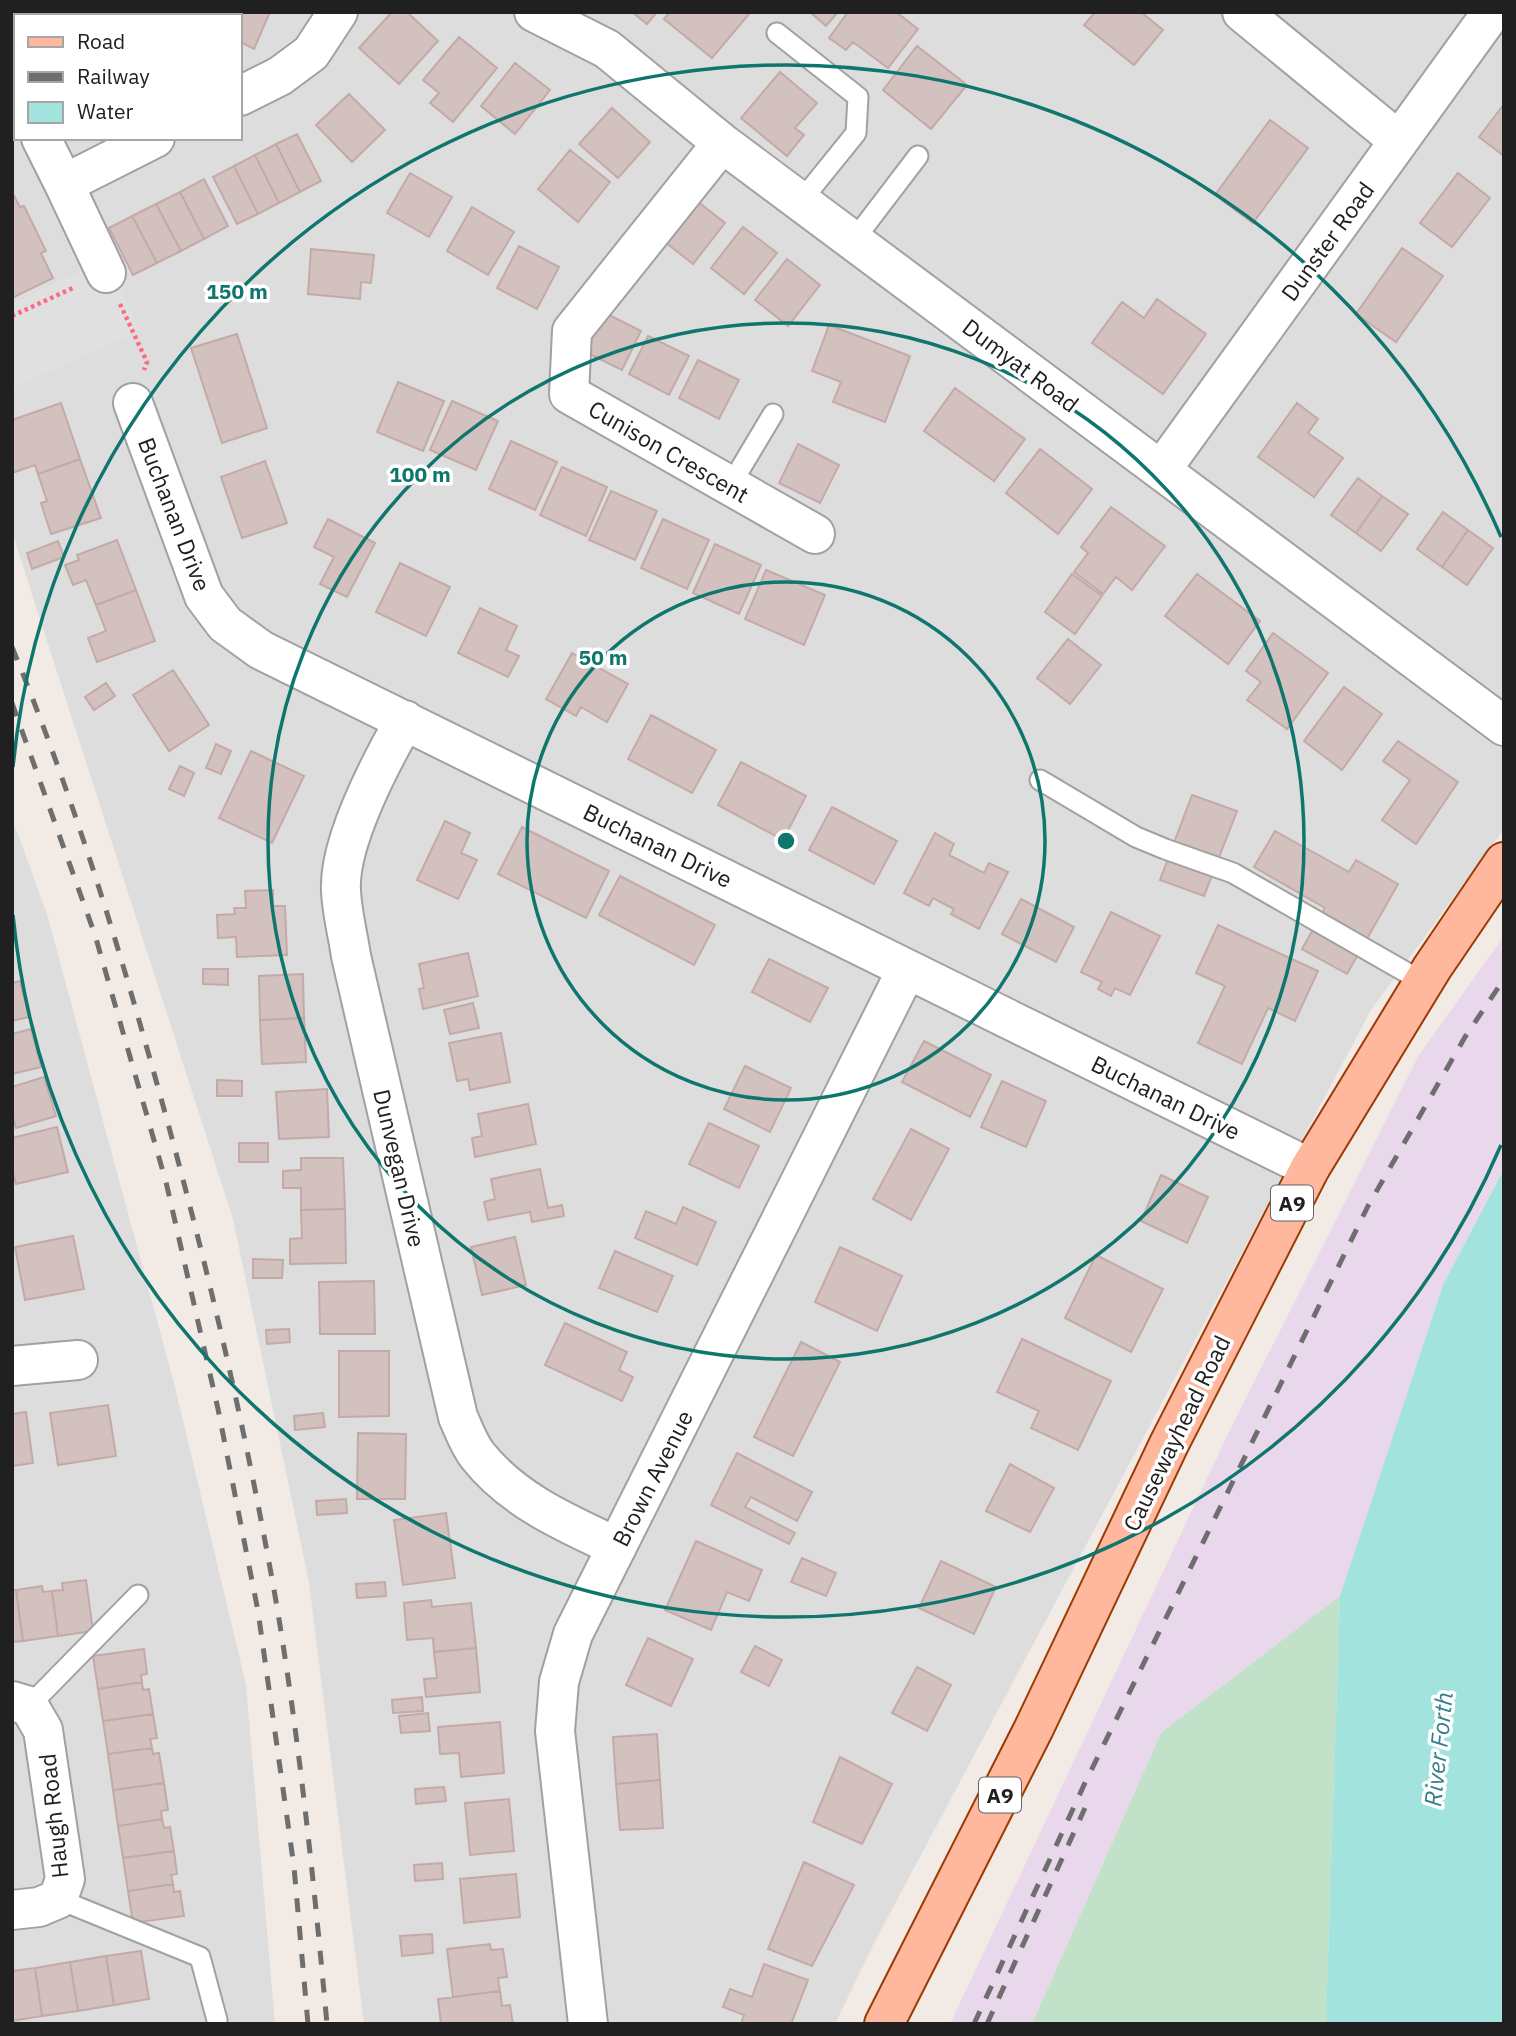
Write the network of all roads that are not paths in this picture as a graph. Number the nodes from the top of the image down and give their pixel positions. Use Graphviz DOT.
graph roads {
  1 [pos="338,12"];
  2 [pos="1242,12"];
  3 [pos="1492,12"];
  4 [pos="540,14"];
  5 [pos="776,33"];
  6 [pos="242,95"];
  7 [pos="42,140"];
  8 [pos="151,140"];
  9 [pos="1399,141"];
  10 [pos="722,143"];
  11 [pos="918,156"];
  12 [pos="64,184"];
  13 [pos="801,201"];
  14 [pos="853,240"];
  15 [pos="106,273"];
  16 [pos="133,403"];
  17 [pos="773,414"];
  18 [pos="1162,469"];
  19 [pos="730,486"];
  20 [pos="815,534"];
  21 [pos="405,720"];
  22 [pos="1504,726"];
  23 [pos="1040,780"];
  24 [pos="1504,862"];
  25 [pos="907,969"];
  26 [pos="1423,982"];
  27 [pos="1310,1168"];
  28 [pos="78,1360"];
  29 [pos="12,1366"];
  30 [pos="617,1547"];
  31 [pos="138,1595"];
  32 [pos="21,1704"];
  33 [pos="58,1899"];
  34 [pos="12,1910"];
  35 [pos="217,2020"];
  36 [pos="588,2024"];
  37 [pos="884,2024"];
  1 -- 6 [label="street"];
  2 -- 9 [label="street"];
  3 -- 9 [label="street, Dunster Road"];
  4 -- 10 [label="street, Dumyat Road"];
  5 -- 13 [label="lane"];
  7 -- 12 [label="street"];
  8 -- 12 [label="street"];
  9 -- 18 [label="street, Dunster Road"];
  10 -- 13 [label="street, Dumyat Road"];
  10 -- 19 [label="street, Cunison Crescent"];
  11 -- 14 [label="lane"];
  12 -- 15 [label="street"];
  13 -- 14 [label="street, Dumyat Road"];
  14 -- 18 [label="street, Dumyat Road"];
  16 -- 21 [label="street, Buchanan Drive"];
  17 -- 19 [label="lane"];
  18 -- 22 [label="street, Dumyat Road"];
  19 -- 20 [label="street, Cunison Crescent"];
  21 -- 25 [label="street, Buchanan Drive"];
  21 -- 30 [label="street, Dunvegan Drive"];
  23 -- 26 [label="lane"];
  24 -- 26 [label="main road, Causewayhead Road / A9"];
  25 -- 27 [label="street, Buchanan Drive"];
  25 -- 30 [label="street, Brown Avenue"];
  26 -- 27 [label="main road, Causewayhead Road / A9"];
  27 -- 37 [label="main road, Causewayhead Road / A9"];
  28 -- 29 [label="street"];
  30 -- 36 [label="street, Brown Avenue"];
  31 -- 32 [label="lane"];
  32 -- 33 [label="street, Haugh Road"];
  33 -- 34 [label="street, Haugh Road"];
  33 -- 35 [label="lane"];
}
